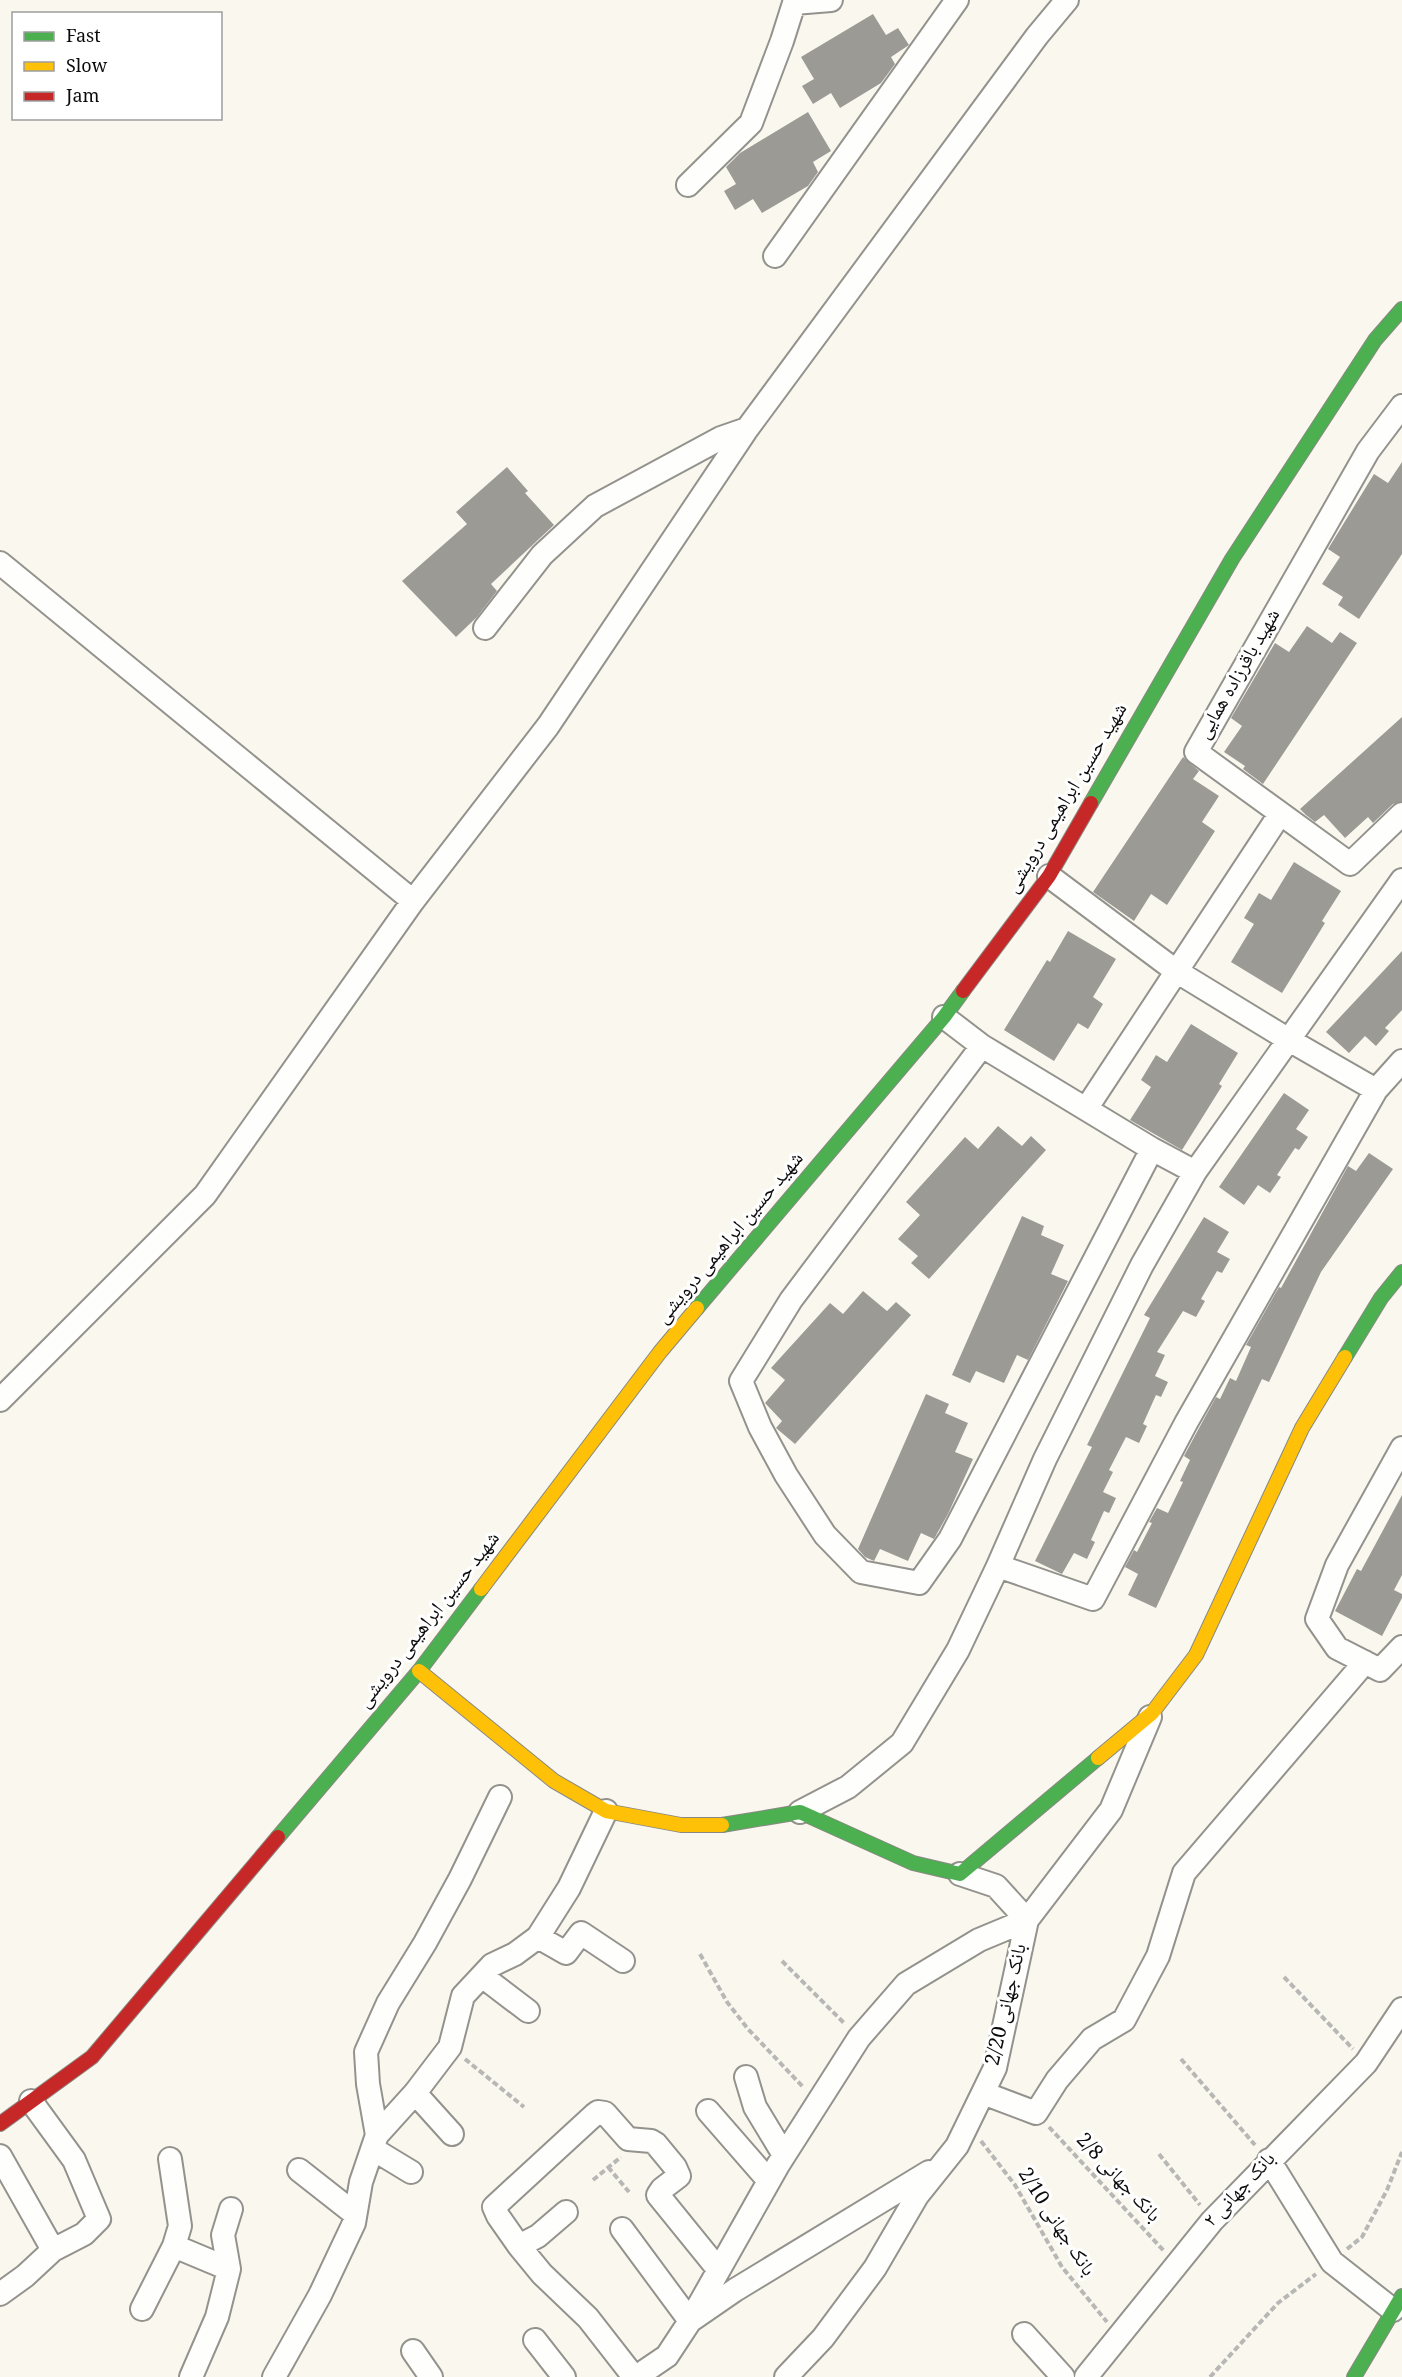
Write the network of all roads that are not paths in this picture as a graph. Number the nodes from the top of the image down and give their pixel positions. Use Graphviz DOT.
graph roads {
  1 [pos="831,0"];
  2 [pos="957,0"];
  3 [pos="1067,0"];
  4 [pos="794,2"];
  5 [pos="688,185"];
  6 [pos="775,256"];
  7 [pos="1402,309"];
  8 [pos="1402,406"];
  9 [pos="747,429"];
  10 [pos="0,562"];
  11 [pos="485,628"];
  12 [pos="1280,814"];
  13 [pos="1402,814"];
  14 [pos="1049,876"];
  15 [pos="1402,880"];
  16 [pos="413,901"];
  17 [pos="1176,971"];
  18 [pos="944,1017"];
  19 [pos="1288,1040"];
  20 [pos="982,1046"];
  21 [pos="1402,1061"];
  22 [pos="1376,1090"];
  23 [pos="1086,1109"];
  24 [pos="1152,1149"];
  25 [pos="1196,1172"];
  26 [pos="1402,1272"];
  27 [pos="0,1400"];
  28 [pos="1402,1448"];
  29 [pos="998,1566"];
  30 [pos="1402,1647"];
  31 [pos="1365,1662"];
  32 [pos="419,1671"];
  33 [pos="1152,1713"];
  34 [pos="500,1797"];
  35 [pos="606,1811"];
  36 [pos="800,1812"];
  37 [pos="960,1874"];
  38 [pos="1027,1920"];
  39 [pos="538,1937"];
  40 [pos="623,1961"];
  41 [pos="482,1977"];
  42 [pos="1402,2009"];
  43 [pos="528,2010"];
  44 [pos="746,2078"];
  45 [pos="415,2093"];
  46 [pos="983,2093"];
  47 [pos="31,2101"];
  48 [pos="708,2111"];
  49 [pos="0,2124"];
  50 [pos="452,2134"];
  51 [pos="375,2142"];
  52 [pos="784,2155"];
  53 [pos="0,2156"];
  54 [pos="170,2159"];
  55 [pos="1269,2160"];
  56 [pos="944,2163"];
  57 [pos="299,2170"];
  58 [pos="411,2172"];
  59 [pos="769,2181"];
  60 [pos="231,2209"];
  61 [pos="566,2212"];
  62 [pos="355,2214"];
  63 [pos="622,2229"];
  64 [pos="174,2246"];
  65 [pos="519,2246"];
  66 [pos="53,2250"];
  67 [pos="229,2269"];
  68 [pos="718,2269"];
  69 [pos="0,2294"];
  70 [pos="1398,2303"];
  71 [pos="142,2308"];
  72 [pos="690,2321"];
  73 [pos="1024,2334"];
  74 [pos="535,2340"];
  75 [pos="413,2351"];
  76 [pos="191,2377"];
  77 [pos="274,2377"];
  78 [pos="430,2377"];
  79 [pos="564,2377"];
  80 [pos="635,2377"];
  81 [pos="786,2377"];
  82 [pos="1064,2377"];
  83 [pos="1086,2377"];
  84 [pos="1354,2377"];
  1 -- 4 [label="street"];
  2 -- 6 [label="street"];
  3 -- 9 [label="street"];
  4 -- 5 [label="street"];
  7 -- 14 [label="street, شهید حسین ابراهیمی درویشی"];
  8 -- 12 [label="street, شهید باقرزاده همایی"];
  9 -- 11 [label="street"];
  9 -- 16 [label="street"];
  10 -- 16 [label="street"];
  12 -- 13 [label="street, شهید باقرزاده همایی"];
  12 -- 17 [label="street"];
  14 -- 17 [label="street"];
  14 -- 18 [label="street, شهید حسین ابراهیمی درویشی"];
  15 -- 19 [label="street"];
  16 -- 27 [label="street"];
  17 -- 19 [label="street"];
  17 -- 23 [label="street"];
  18 -- 20 [label="street"];
  18 -- 32 [label="street, شهید حسین ابراهیمی درویشی"];
  19 -- 22 [label="street"];
  19 -- 25 [label="street"];
  20 -- 23 [label="street"];
  20 -- 24 [label="street"];
  21 -- 22 [label="street"];
  22 -- 29 [label="street"];
  23 -- 24 [label="street"];
  24 -- 25 [label="street"];
  25 -- 29 [label="street"];
  26 -- 33 [label="street"];
  28 -- 31 [label="street"];
  29 -- 36 [label="street"];
  30 -- 31 [label="street"];
  31 -- 46 [label="street"];
  32 -- 35 [label="street"];
  32 -- 47 [label="street, شهید حسین ابراهیمی درویشی"];
  33 -- 37 [label="street"];
  33 -- 38 [label="street, بانک جهانی 2/20"];
  34 -- 51 [label="street"];
  35 -- 36 [label="street"];
  35 -- 39 [label="street"];
  36 -- 37 [label="street"];
  37 -- 38 [label="street"];
  38 -- 46 [label="street, بانک جهانی 2/20"];
  38 -- 52 [label="street"];
  39 -- 40 [label="street"];
  39 -- 41 [label="street"];
  41 -- 43 [label="street"];
  41 -- 45 [label="street"];
  42 -- 55 [label="street, بانک جهانی ۲"];
  44 -- 52 [label="street"];
  45 -- 50 [label="street"];
  45 -- 51 [label="street"];
  46 -- 56 [label="street, بانک جهانی 2/20"];
  47 -- 49 [label="street, شهید حسین ابراهیمی درویشی"];
  47 -- 66 [label="street"];
  48 -- 59 [label="street"];
  51 -- 58 [label="street"];
  51 -- 62 [label="street"];
  52 -- 59 [label="street"];
  53 -- 66 [label="street"];
  54 -- 64 [label="street"];
  55 -- 70 [label="street"];
  55 -- 83 [label="street, بانک جهانی ۲"];
  56 -- 72 [label="street"];
  56 -- 81 [label="street, بانک جهانی 2/20"];
  57 -- 62 [label="street"];
  59 -- 68 [label="street"];
  60 -- 67 [label="street"];
  61 -- 65 [label="street"];
  62 -- 77 [label="street"];
  63 -- 72 [label="street"];
  64 -- 67 [label="street"];
  64 -- 71 [label="street"];
  65 -- 68 [label="street"];
  65 -- 80 [label="street"];
  66 -- 69 [label="street"];
  67 -- 76 [label="street"];
  68 -- 72 [label="street"];
  70 -- 84 [label="street"];
  72 -- 80 [label="street"];
  73 -- 82 [label="street"];
  74 -- 79 [label="street"];
  75 -- 78 [label="street"];
}
